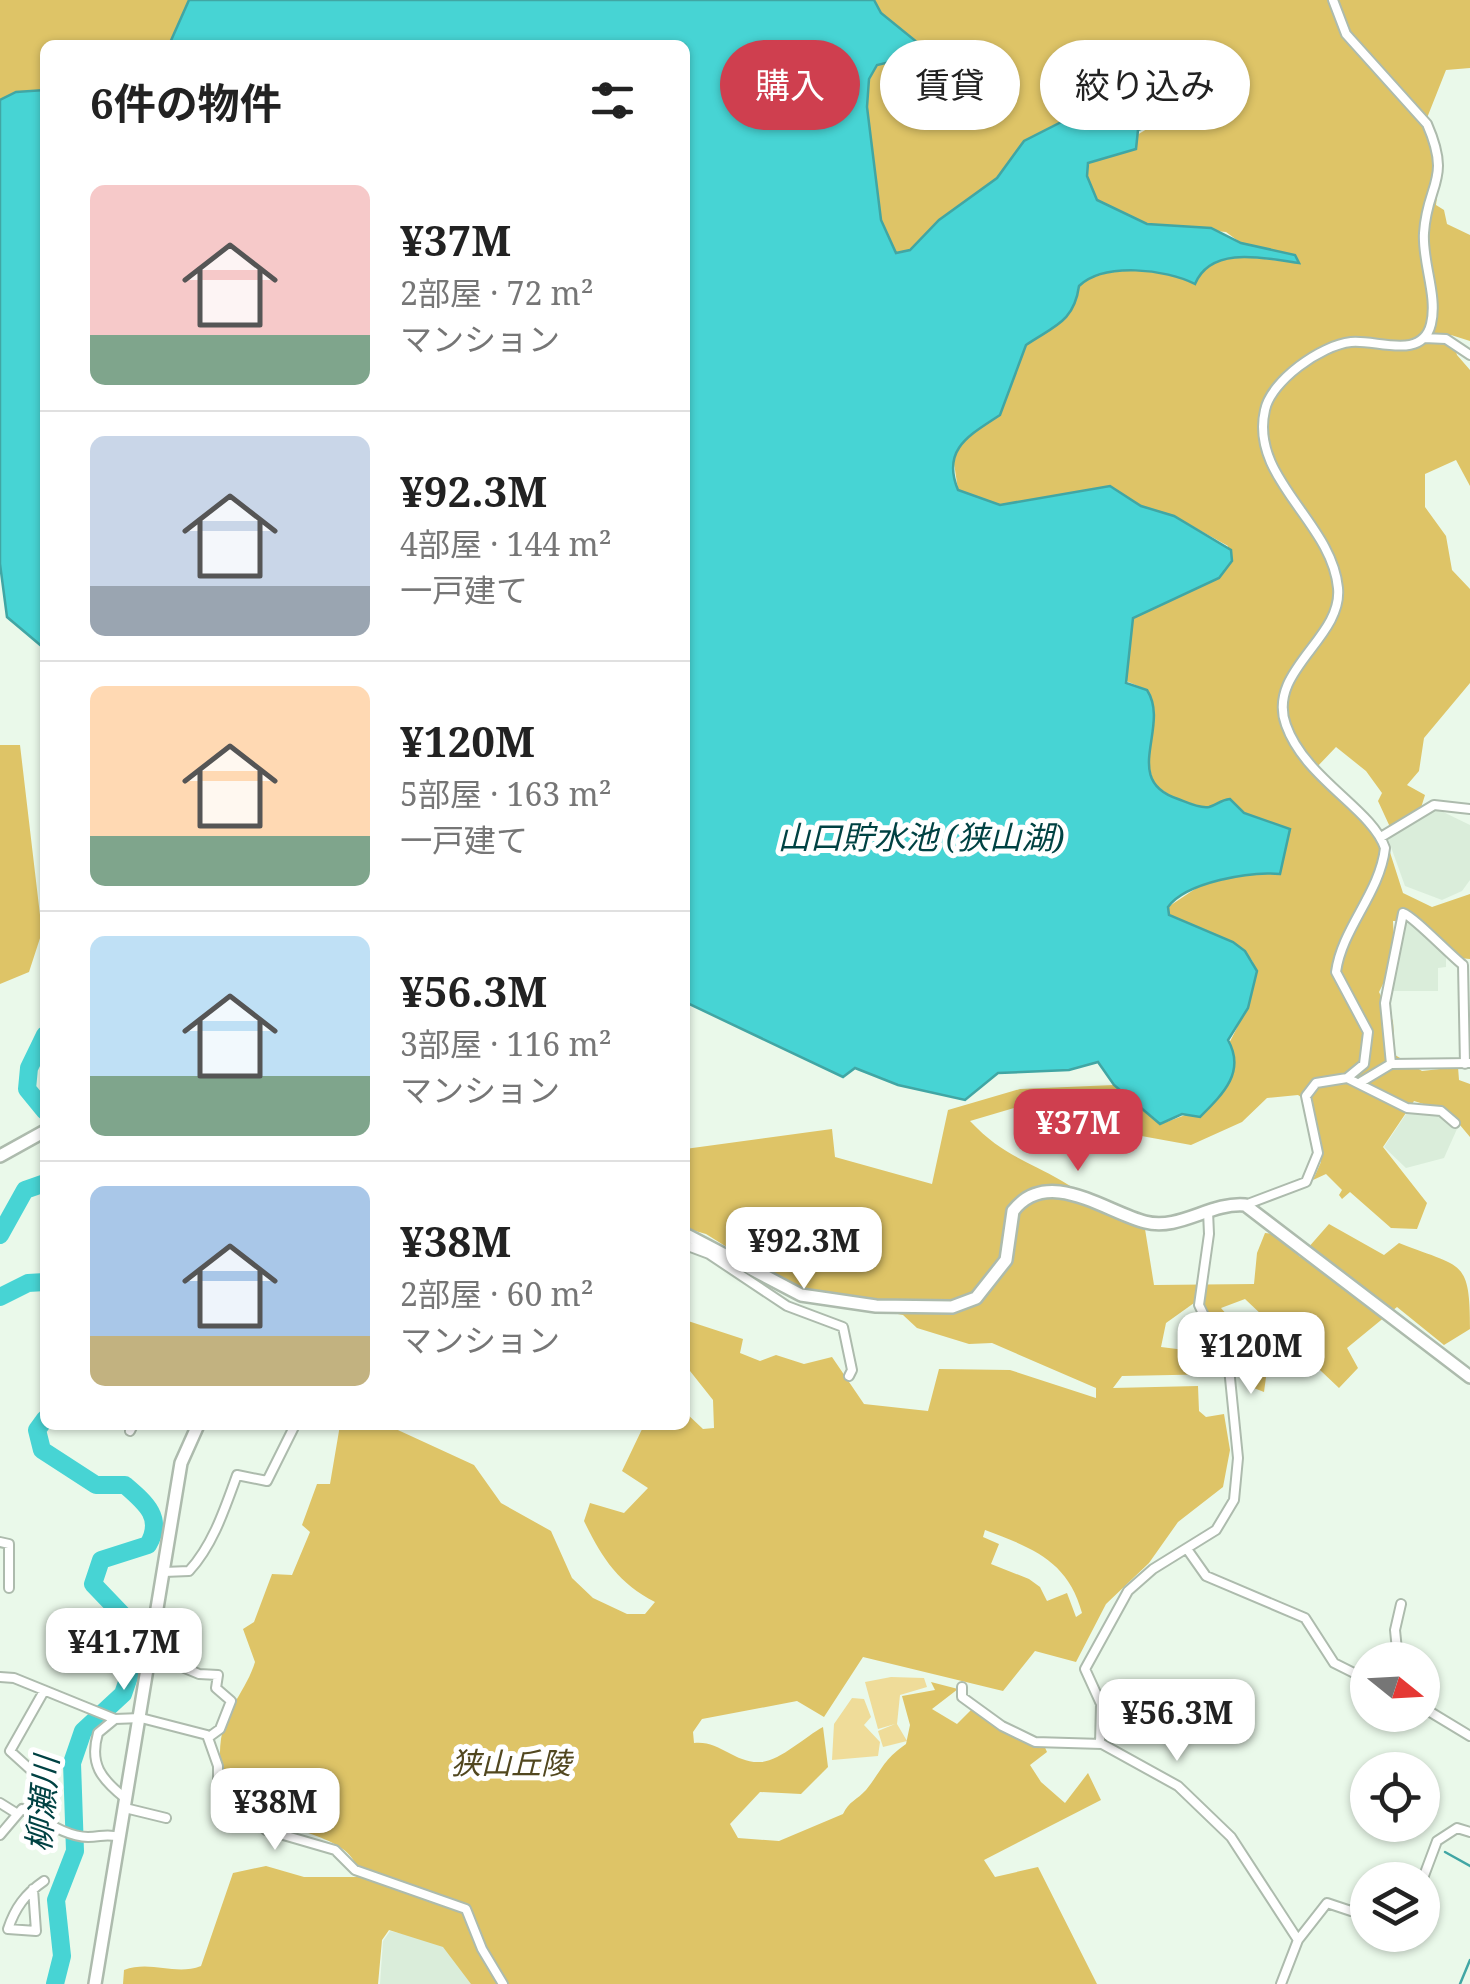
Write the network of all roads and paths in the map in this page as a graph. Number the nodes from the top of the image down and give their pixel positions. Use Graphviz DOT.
graph roads {
  1 [pos="1333,0"];
  2 [pos="1424,338"];
  3 [pos="1470,356"];
  4 [pos="1470,809"];
  5 [pos="1381,837"];
  6 [pos="1468,1004"];
  7 [pos="1467,1063"];
  8 [pos="1391,1064"];
  9 [pos="1347,1078"];
  10 [pos="1361,1082"];
  11 [pos="1456,1123"];
  12 [pos="40,1134"];
  13 [pos="0,1156"];
  14 [pos="1245,1205"];
  15 [pos="1208,1211"];
  16 [pos="690,1237"];
  17 [pos="690,1247"];
  18 [pos="849,1376"];
  19 [pos="1470,1377"];
  20 [pos="196,1430"];
  21 [pos="292,1430"];
  22 [pos="0,1542"];
  23 [pos="1187,1549"];
  24 [pos="164,1572"];
  25 [pos="9,1588"];
  26 [pos="1402,1604"];
  27 [pos="1396,1642"];
  28 [pos="151,1654"];
  29 [pos="1350,1671"];
  30 [pos="0,1677"];
  31 [pos="962,1688"];
  32 [pos="44,1692"];
  33 [pos="113,1718"];
  34 [pos="141,1718"];
  35 [pos="1440,1718"];
  36 [pos="1470,1736"];
  37 [pos="208,1737"];
  38 [pos="1100,1744"];
  39 [pos="0,1803"];
  40 [pos="126,1804"];
  41 [pos="16,1813"];
  42 [pos="34,1816"];
  43 [pos="166,1818"];
  44 [pos="1470,1832"];
  45 [pos="0,1834"];
  46 [pos="121,1838"];
  47 [pos="1429,1862"];
  48 [pos="44,1881"];
  49 [pos="33,1888"];
  50 [pos="1350,1911"];
  51 [pos="4,1928"];
  52 [pos="1298,1940"];
  53 [pos="95,1984"];
  54 [pos="502,1984"];
  55 [pos="1281,1984"];
  1 -- 2 [label="street"];
  2 -- 3 [label="street"];
  2 -- 5 [label="street"];
  4 -- 5 [label="street"];
  5 -- 9 [label="street"];
  6 -- 7 [label="street"];
  6 -- 8 [label="street"];
  7 -- 8 [label="street"];
  8 -- 10 [label="street"];
  9 -- 10 [label="street"];
  9 -- 14 [label="street"];
  10 -- 11 [label="street"];
  12 -- 13 [label="street"];
  14 -- 15 [label="street"];
  14 -- 19 [label="street"];
  15 -- 16 [label="street"];
  15 -- 23 [label="street"];
  17 -- 18 [label="street"];
  20 -- 24 [label="street"];
  21 -- 24 [label="street"];
  22 -- 25 [label="street"];
  23 -- 29 [label="street"];
  23 -- 38 [label="street"];
  24 -- 28 [label="street"];
  26 -- 27 [label="street"];
  28 -- 34 [label="street"];
  28 -- 37 [label="street"];
  30 -- 32 [label="street"];
  31 -- 38 [label="street"];
  32 -- 33 [label="street"];
  32 -- 42 [label="street"];
  33 -- 34 [label="street"];
  33 -- 40 [label="street"];
  34 -- 37 [label="street"];
  34 -- 40 [label="street"];
  35 -- 36 [label="street"];
  37 -- 54 [label="street"];
  38 -- 52 [label="street"];
  39 -- 41 [label="street"];
  40 -- 43 [label="street"];
  40 -- 46 [label="street"];
  41 -- 42 [label="street"];
  41 -- 45 [label="street"];
  42 -- 46 [label="street"];
  44 -- 47 [label="street"];
  46 -- 53 [label="street"];
  48 -- 49 [label="street"];
  49 -- 51 [label="street"];
  49 -- 51 [label="street"];
  50 -- 52 [label="street"];
  52 -- 55 [label="street"];
}
